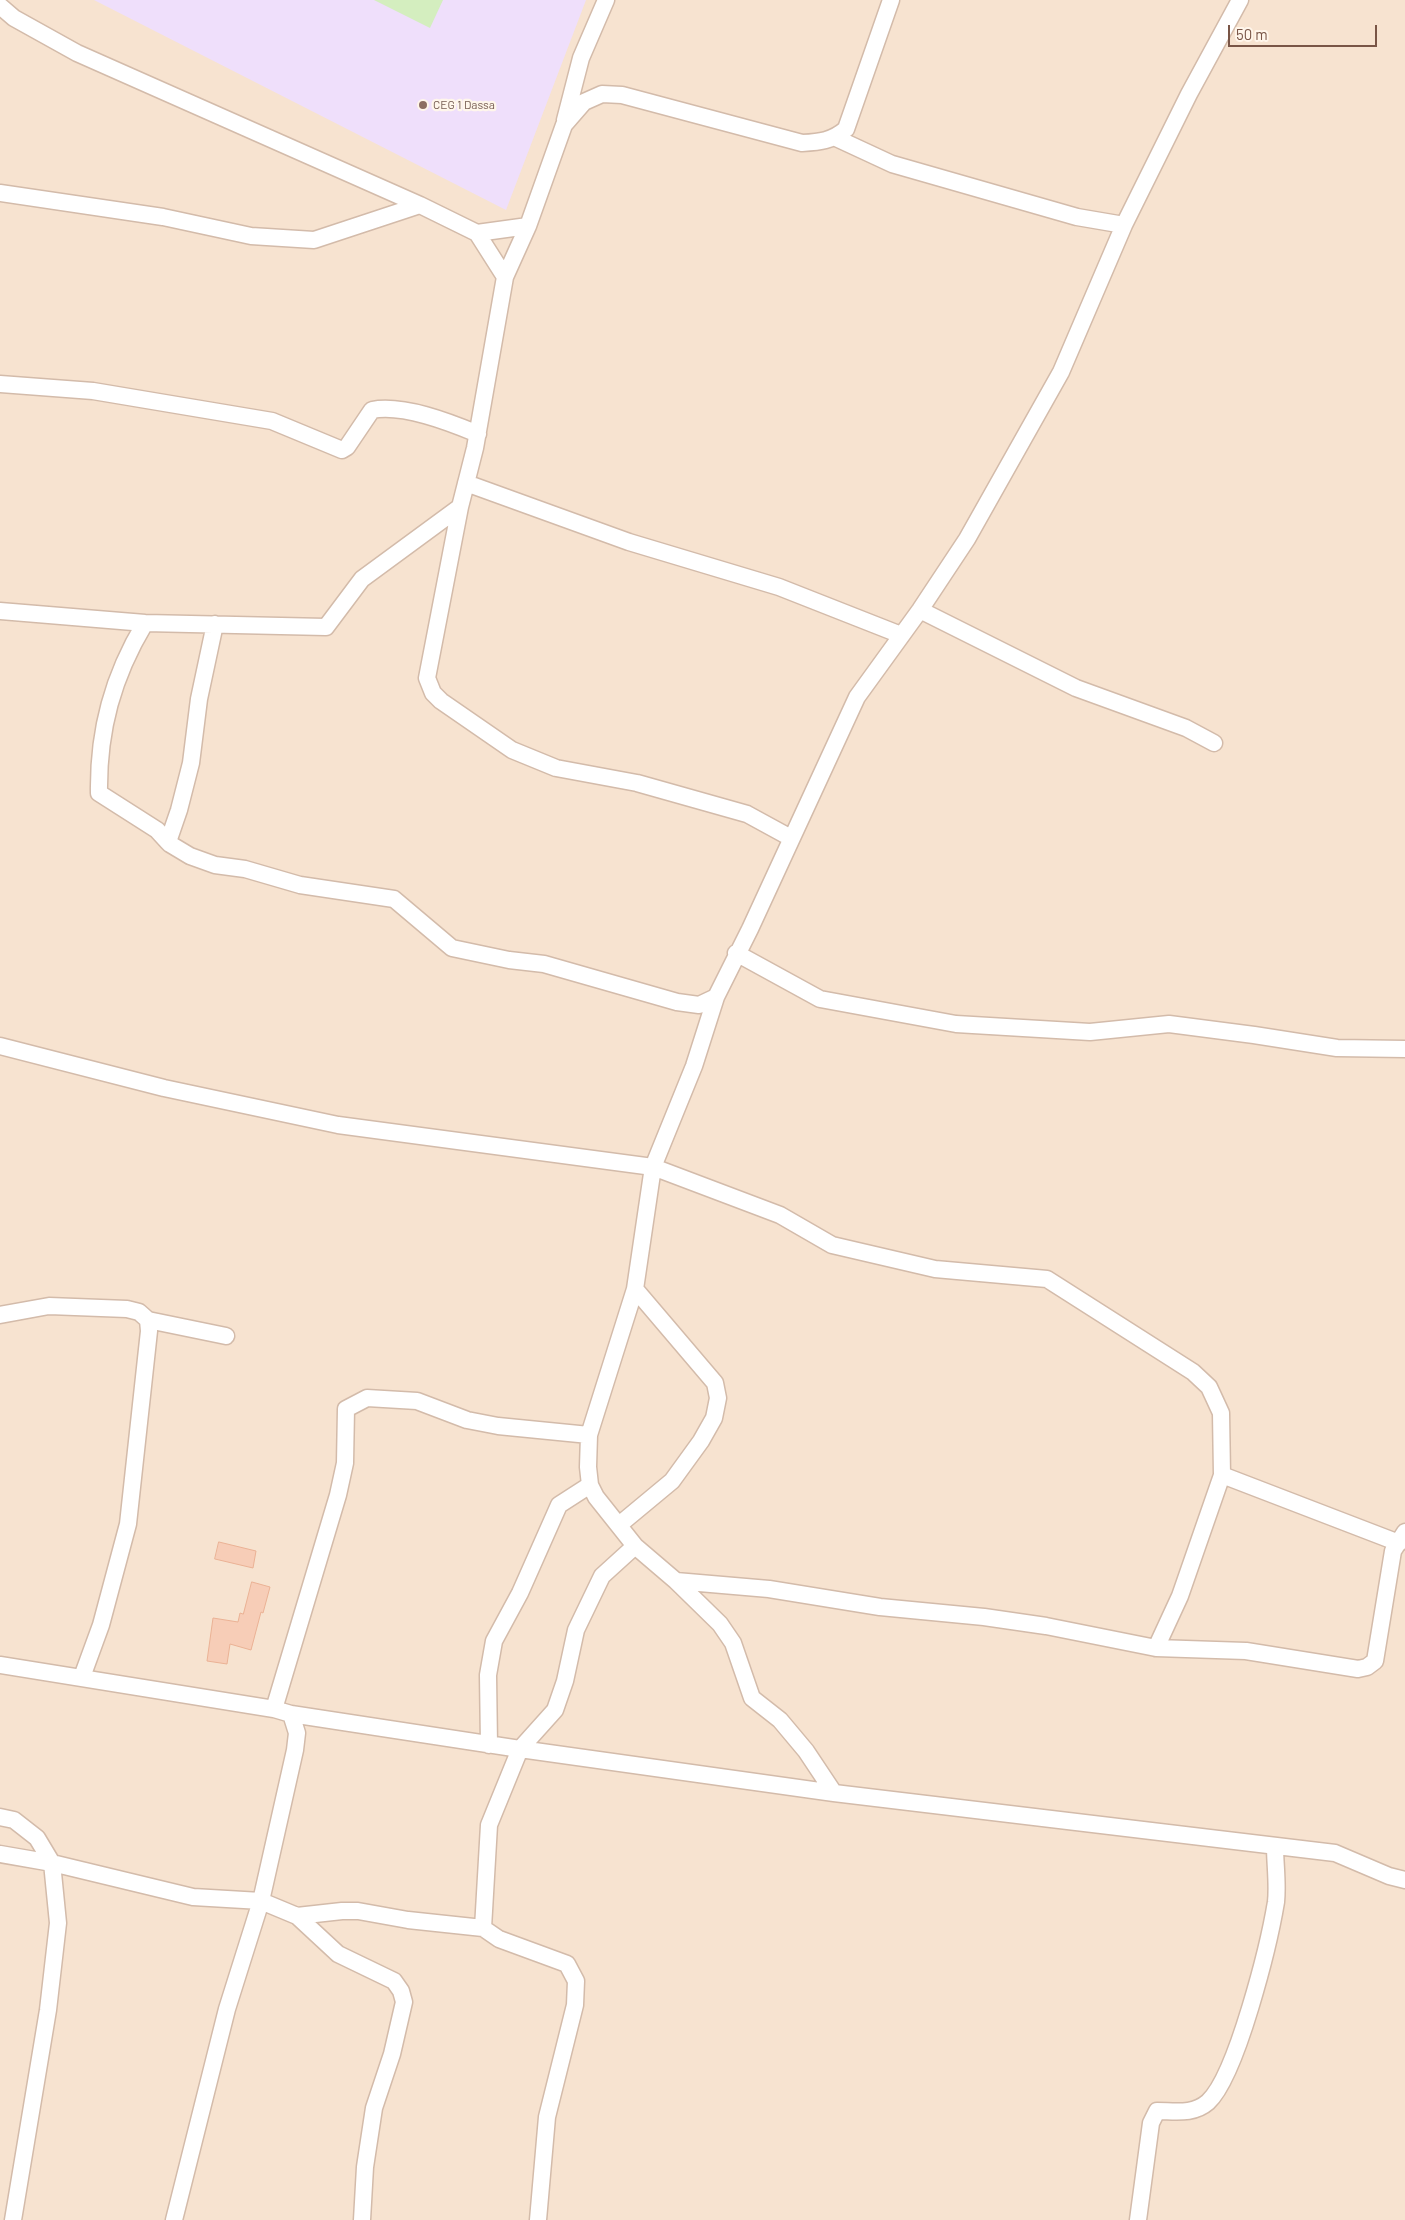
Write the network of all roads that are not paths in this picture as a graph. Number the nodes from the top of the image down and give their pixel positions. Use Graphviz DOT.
graph roads {
  1 [pos="606,0"];
  2 [pos="891,0"];
  3 [pos="1240,0"];
  4 [pos="0,6"];
  5 [pos="564,125"];
  6 [pos="836,138"];
  7 [pos="0,193"];
  8 [pos="420,205"];
  9 [pos="1124,225"];
  10 [pos="528,226"];
  11 [pos="477,233"];
  12 [pos="505,277"];
  13 [pos="0,384"];
  14 [pos="478,434"];
  15 [pos="466,483"];
  16 [pos="460,507"];
  17 [pos="920,610"];
  18 [pos="0,611"];
  19 [pos="145,623"];
  20 [pos="215,624"];
  21 [pos="901,635"];
  22 [pos="1214,742"];
  23 [pos="791,838"];
  24 [pos="168,842"];
  25 [pos="736,954"];
  26 [pos="716,997"];
  27 [pos="0,1046"];
  28 [pos="1405,1048"];
  29 [pos="653,1167"];
  30 [pos="635,1289"];
  31 [pos="0,1314"];
  32 [pos="148,1320"];
  33 [pos="226,1336"];
  34 [pos="589,1435"];
  35 [pos="1222,1474"];
  36 [pos="590,1485"];
  37 [pos="619,1525"];
  38 [pos="1402,1537"];
  39 [pos="635,1546"];
  40 [pos="676,1581"];
  41 [pos="1156,1648"];
  42 [pos="0,1665"];
  43 [pos="82,1677"];
  44 [pos="274,1709"];
  45 [pos="291,1714"];
  46 [pos="490,1745"];
  47 [pos="520,1749"];
  48 [pos="834,1793"];
  49 [pos="0,1817"];
  50 [pos="1275,1846"];
  51 [pos="0,1854"];
  52 [pos="52,1863"];
  53 [pos="1405,1880"];
  54 [pos="261,1901"];
  55 [pos="297,1916"];
  56 [pos="483,1928"];
  57 [pos="13,2220"];
  58 [pos="174,2220"];
  59 [pos="362,2220"];
  60 [pos="538,2220"];
  61 [pos="1138,2220"];
  1 -- 5 [label="street"];
  2 -- 6 [label="street"];
  3 -- 9 [label="street"];
  4 -- 8 [label="street"];
  5 -- 6 [label="street"];
  5 -- 10 [label="street"];
  6 -- 9 [label="street"];
  7 -- 8 [label="street"];
  8 -- 11 [label="street"];
  9 -- 17 [label="street"];
  10 -- 11 [label="street"];
  10 -- 12 [label="street"];
  11 -- 12 [label="street"];
  12 -- 14 [label="street"];
  13 -- 14 [label="street"];
  14 -- 15 [label="street"];
  15 -- 16 [label="street"];
  15 -- 21 [label="street"];
  16 -- 20 [label="street"];
  16 -- 23 [label="street"];
  17 -- 21 [label="street"];
  17 -- 22 [label="street"];
  18 -- 19 [label="street"];
  19 -- 20 [label="street"];
  19 -- 24 [label="street"];
  20 -- 24 [label="street"];
  21 -- 23 [label="street"];
  23 -- 25 [label="street"];
  24 -- 26 [label="street"];
  25 -- 26 [label="street"];
  25 -- 28 [label="street"];
  26 -- 29 [label="street"];
  27 -- 29 [label="street"];
  29 -- 30 [label="street"];
  29 -- 35 [label="street"];
  30 -- 34 [label="street"];
  30 -- 37 [label="street"];
  31 -- 32 [label="street"];
  32 -- 33 [label="street"];
  32 -- 43 [label="street"];
  34 -- 36 [label="street"];
  34 -- 44 [label="street"];
  35 -- 38 [label="street"];
  35 -- 41 [label="street"];
  36 -- 37 [label="street"];
  36 -- 46 [label="street"];
  37 -- 39 [label="street"];
  38 -- 41 [label="street"];
  39 -- 40 [label="street"];
  39 -- 47 [label="street"];
  40 -- 41 [label="street"];
  40 -- 48 [label="street"];
  42 -- 43 [label="street"];
  43 -- 44 [label="street"];
  44 -- 45 [label="street"];
  45 -- 46 [label="street"];
  45 -- 54 [label="street"];
  46 -- 47 [label="street"];
  47 -- 48 [label="street"];
  47 -- 56 [label="street"];
  48 -- 50 [label="street"];
  49 -- 52 [label="street"];
  50 -- 53 [label="street"];
  50 -- 61 [label="street"];
  51 -- 52 [label="street"];
  52 -- 54 [label="street"];
  52 -- 57 [label="street"];
  54 -- 55 [label="street"];
  54 -- 58 [label="street"];
  55 -- 56 [label="street"];
  55 -- 59 [label="street"];
  56 -- 60 [label="street"];
}
